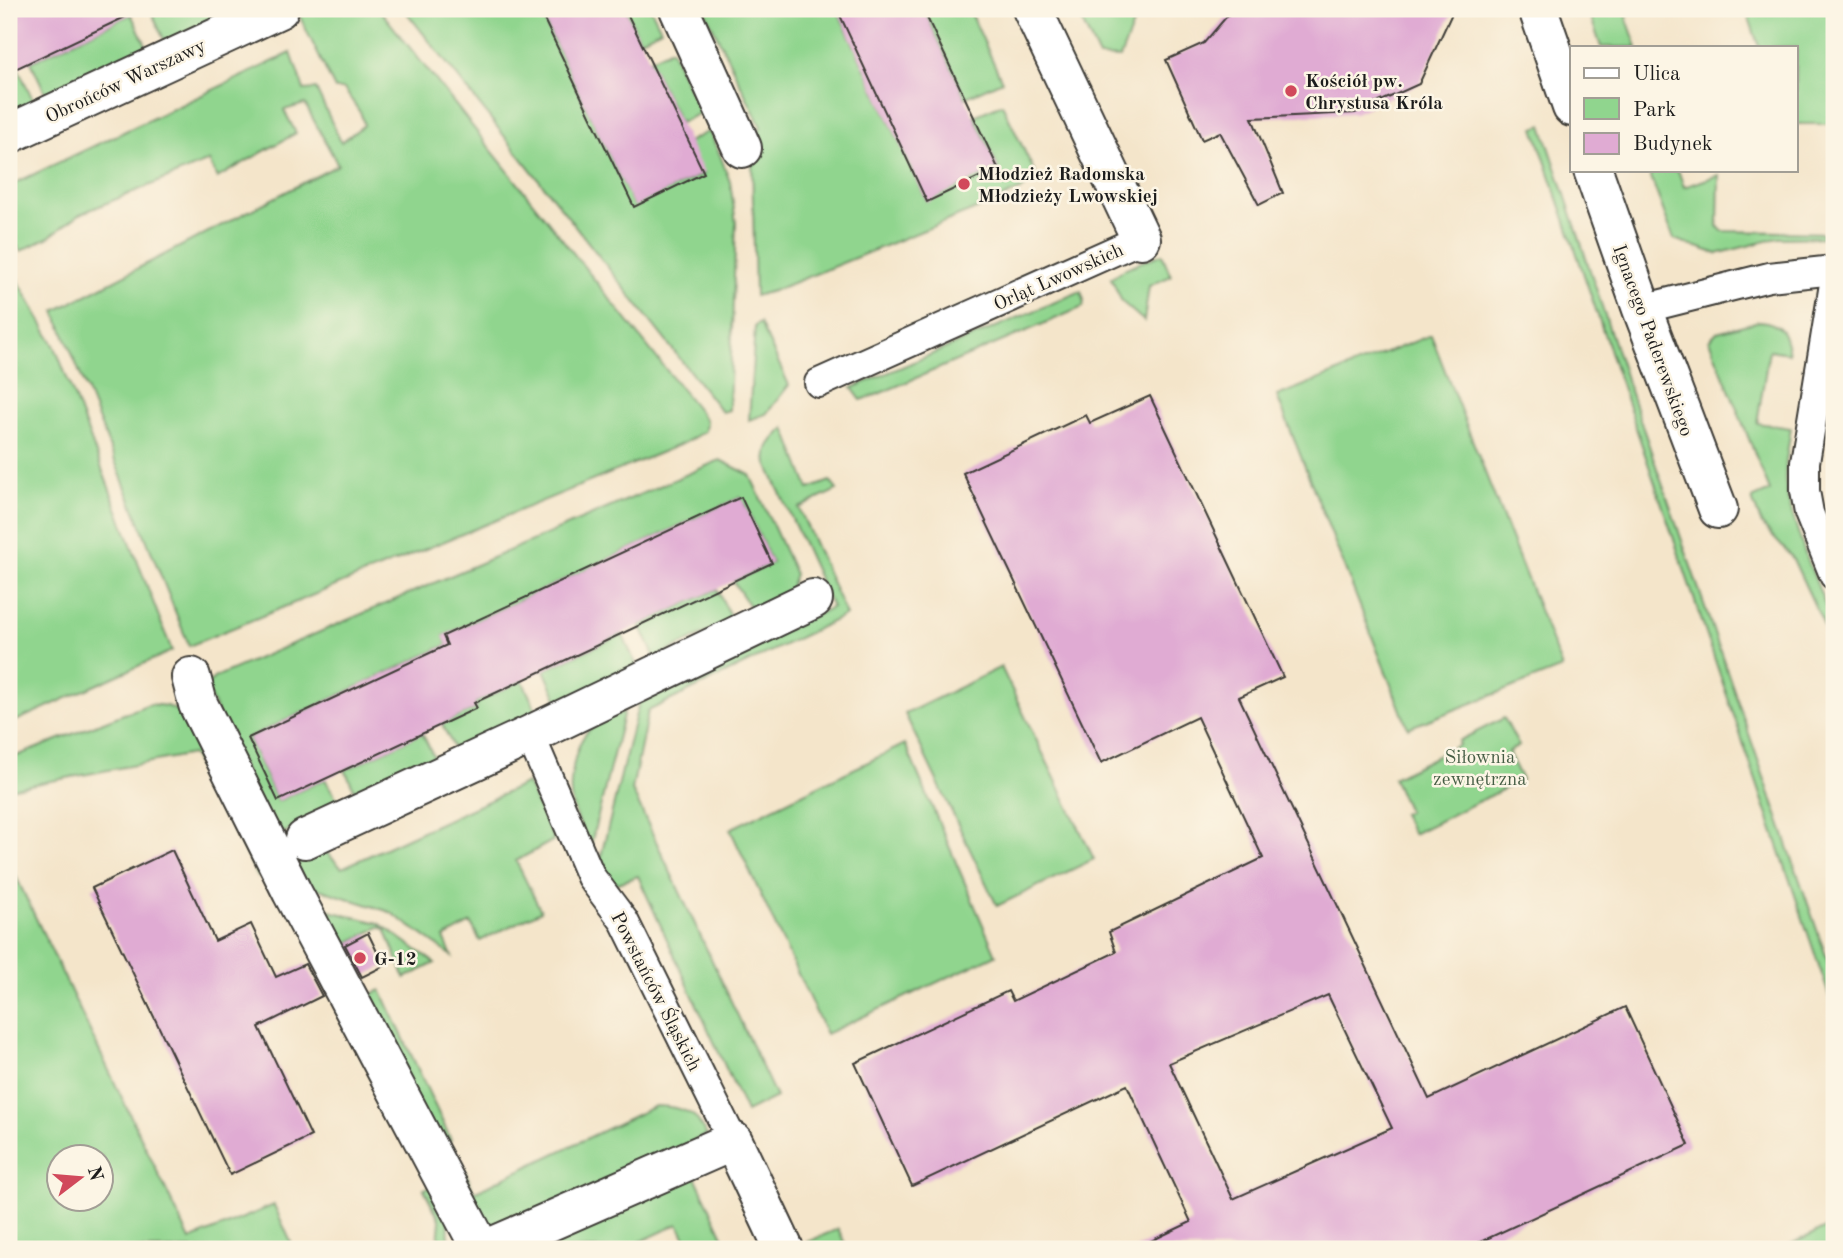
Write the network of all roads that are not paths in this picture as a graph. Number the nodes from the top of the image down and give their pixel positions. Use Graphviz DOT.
graph roads {
  1 [pos="279,9"];
  2 [pos="679,9"];
  3 [pos="1032,9"];
  4 [pos="1538,9"];
  5 [pos="1570,101"];
  6 [pos="9,134"];
  7 [pos="743,148"];
  8 [pos="1594,172"];
  9 [pos="1141,239"];
  10 [pos="1834,270"];
  11 [pos="1834,284"];
  12 [pos="1642,309"];
  13 [pos="819,383"];
  14 [pos="1718,509"];
  15 [pos="1834,575"];
  16 [pos="813,598"];
  17 [pos="191,677"];
  18 [pos="530,735"];
  19 [pos="305,839"];
  20 [pos="733,1141"];
  21 [pos="492,1248"];
  22 [pos="784,1249"];
  1 -- 6 [label="street, Obrońców Warszawy"];
  2 -- 7 [label="street"];
  3 -- 9 [label="street, Orląt Lwowskich"];
  4 -- 5 [label="street"];
  8 -- 12 [label="street, Ignacego Paderewskiego"];
  9 -- 13 [label="lane, Orląt Lwowskich"];
  10 -- 12 [label="lane"];
  11 -- 15 [label="lane"];
  12 -- 14 [label="street, Ignacego Paderewskiego"];
  16 -- 18 [label="street"];
  17 -- 21 [label="street"];
  18 -- 19 [label="street"];
  18 -- 20 [label="lane, Powstańców Śląskich"];
  20 -- 21 [label="street"];
  20 -- 22 [label="street, Powstańców Śląskich"];
}
